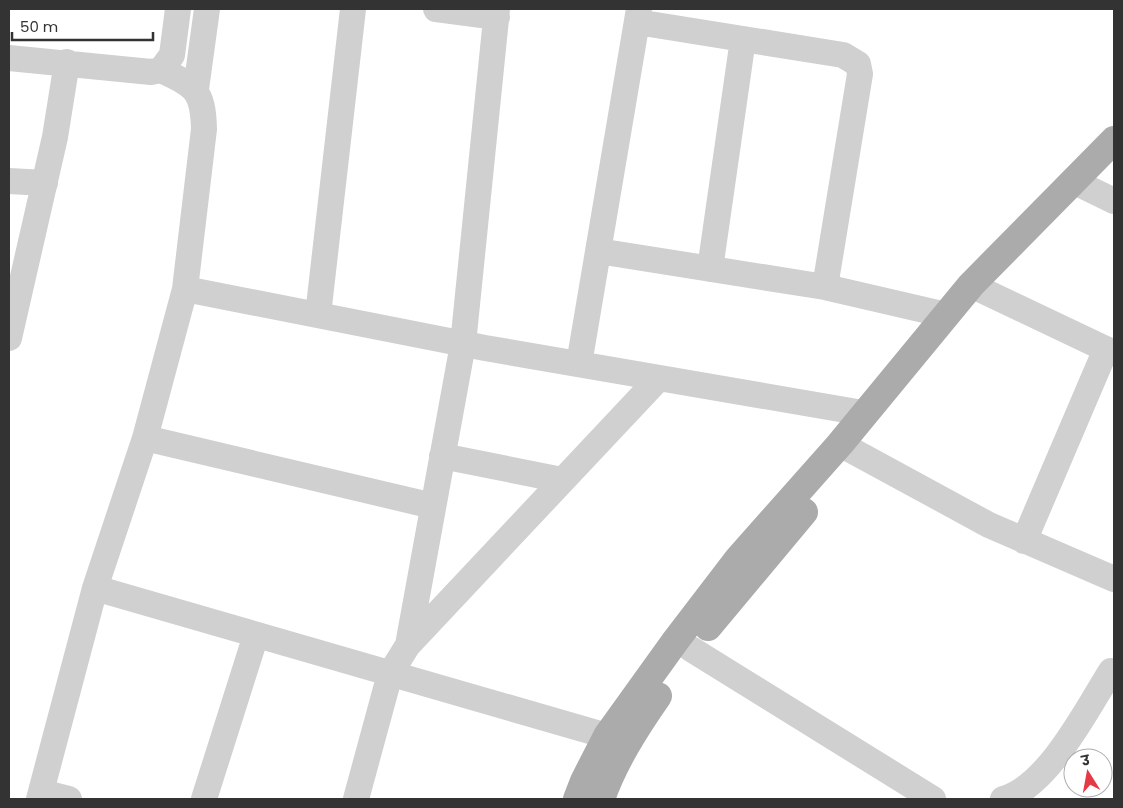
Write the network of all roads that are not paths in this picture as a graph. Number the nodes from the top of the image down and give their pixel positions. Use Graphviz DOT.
graph roads {
  1 [pos="178,9"];
  2 [pos="207,9"];
  3 [pos="353,9"];
  4 [pos="436,9"];
  5 [pos="497,13"];
  6 [pos="638,15"];
  7 [pos="743,39"];
  8 [pos="9,58"];
  9 [pos="67,62"];
  10 [pos="161,70"];
  11 [pos="196,89"];
  12 [pos="1114,140"];
  13 [pos="1114,165"];
  14 [pos="9,181"];
  15 [pos="45,183"];
  16 [pos="1092,191"];
  17 [pos="598,251"];
  18 [pos="710,269"];
  19 [pos="825,287"];
  20 [pos="185,289"];
  21 [pos="978,289"];
  22 [pos="318,315"];
  23 [pos="946,315"];
  24 [pos="9,338"];
  25 [pos="463,344"];
  26 [pos="1110,351"];
  27 [pos="579,364"];
  28 [pos="659,378"];
  29 [pos="863,413"];
  30 [pos="145,438"];
  31 [pos="847,448"];
  32 [pos="442,456"];
  33 [pos="562,480"];
  34 [pos="433,506"];
  35 [pos="1024,541"];
  36 [pos="1114,579"];
  37 [pos="95,588"];
  38 [pos="256,635"];
  39 [pos="408,645"];
  40 [pos="691,648"];
  41 [pos="1111,671"];
  42 [pos="390,674"];
  43 [pos="617,741"];
  44 [pos="40,795"];
  45 [pos="69,799"];
  46 [pos="204,799"];
  47 [pos="356,799"];
  48 [pos="577,799"];
  49 [pos="601,799"];
  50 [pos="933,799"];
  51 [pos="1003,799"];
  1 -- 10 [label="street"];
  2 -- 11 [label="street"];
  3 -- 22 [label="street"];
  4 -- 5 [label="street"];
  5 -- 25 [label="street"];
  6 -- 7 [label="street"];
  6 -- 17 [label="street"];
  7 -- 18 [label="street"];
  7 -- 19 [label="street"];
  8 -- 9 [label="street"];
  9 -- 10 [label="street"];
  9 -- 15 [label="street"];
  10 -- 11 [label="street"];
  11 -- 20 [label="street"];
  12 -- 16 [label="main road"];
  13 -- 16 [label="main road"];
  14 -- 15 [label="street"];
  15 -- 24 [label="street"];
  16 -- 21 [label="main road"];
  17 -- 18 [label="street"];
  17 -- 27 [label="street"];
  18 -- 19 [label="street"];
  19 -- 23 [label="street"];
  20 -- 22 [label="street"];
  20 -- 30 [label="street"];
  21 -- 23 [label="main road"];
  21 -- 26 [label="street"];
  21 -- 31 [label="main road"];
  22 -- 25 [label="street"];
  23 -- 29 [label="main road"];
  25 -- 27 [label="street"];
  25 -- 32 [label="street"];
  26 -- 35 [label="street"];
  27 -- 28 [label="street"];
  28 -- 29 [label="street"];
  28 -- 33 [label="street"];
  29 -- 31 [label="main road"];
  30 -- 34 [label="street"];
  30 -- 37 [label="street"];
  31 -- 35 [label="street"];
  31 -- 40 [label="main road"];
  31 -- 43 [label="main road"];
  32 -- 33 [label="street"];
  32 -- 34 [label="street"];
  33 -- 39 [label="street"];
  34 -- 39 [label="street"];
  35 -- 36 [label="street"];
  37 -- 38 [label="street"];
  37 -- 44 [label="street"];
  38 -- 42 [label="street"];
  38 -- 46 [label="street"];
  39 -- 42 [label="street"];
  40 -- 43 [label="main road"];
  40 -- 50 [label="street"];
  41 -- 51 [label="street"];
  42 -- 43 [label="street"];
  42 -- 47 [label="street"];
  43 -- 48 [label="main road"];
  43 -- 49 [label="main road"];
  44 -- 45 [label="street"];
}
